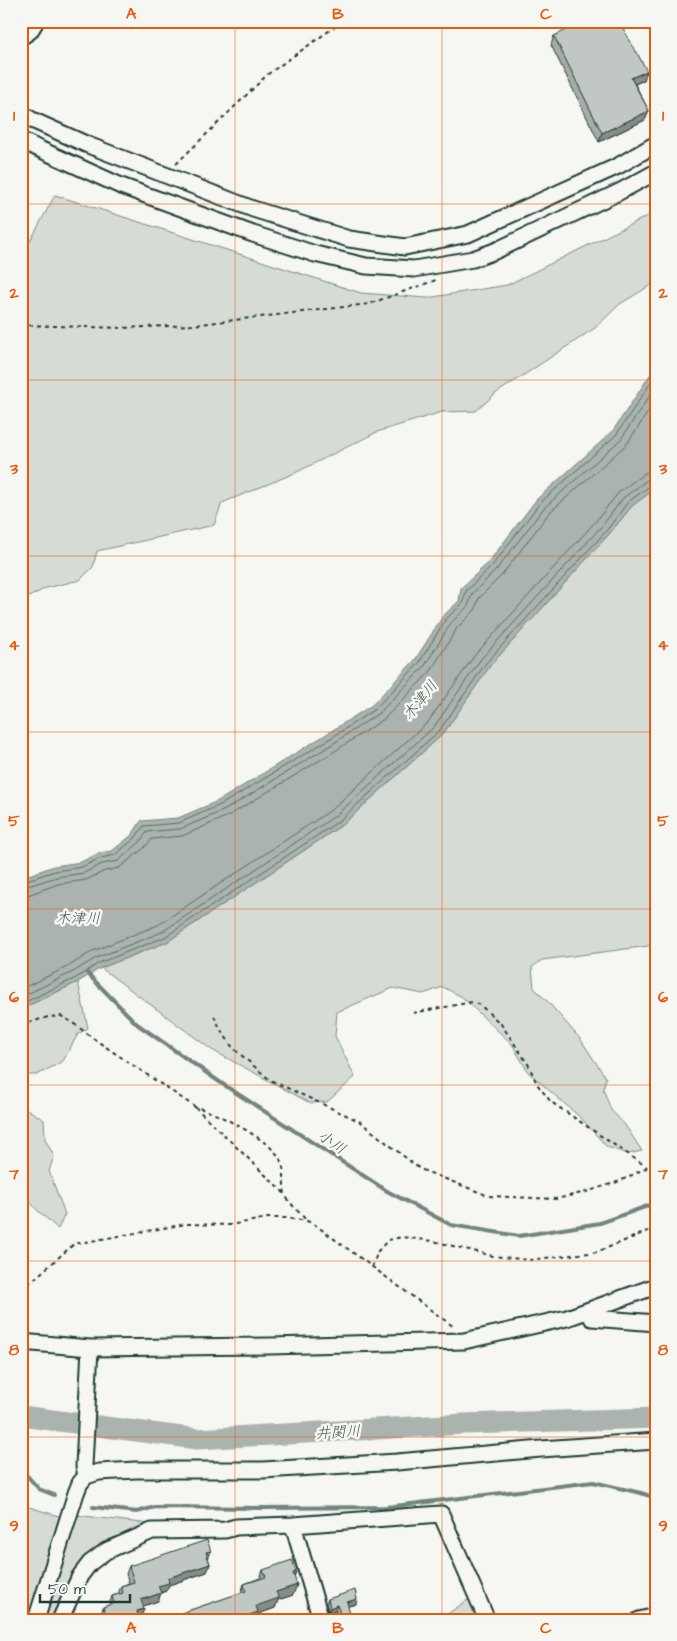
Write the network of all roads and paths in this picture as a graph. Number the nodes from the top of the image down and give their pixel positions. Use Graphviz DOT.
graph roads {
  1 [pos="36,21"];
  2 [pos="343,21"];
  3 [pos="650,22"];
  4 [pos="21,37"];
  5 [pos="656,68"];
  6 [pos="21,113"];
  7 [pos="21,140"];
  8 [pos="656,144"];
  9 [pos="656,172"];
  10 [pos="168,177"];
  11 [pos="439,279"];
  12 [pos="21,325"];
  13 [pos="412,1013"];
  14 [pos="214,1016"];
  15 [pos="21,1025"];
  16 [pos="195,1107"];
  17 [pos="656,1163"];
  18 [pos="647,1167"];
  19 [pos="285,1195"];
  20 [pos="307,1221"];
  21 [pos="656,1228"];
  22 [pos="372,1267"];
  23 [pos="656,1286"];
  24 [pos="21,1287"];
  25 [pos="589,1311"];
  26 [pos="656,1323"];
  27 [pos="473,1340"];
  28 [pos="21,1342"];
  29 [pos="90,1350"];
  30 [pos="656,1441"];
  31 [pos="85,1471"];
  32 [pos="293,1525"];
  33 [pos="656,1616"];
  34 [pos="36,1620"];
  35 [pos="60,1620"];
  36 [pos="279,1620"];
  37 [pos="286,1620"];
  38 [pos="322,1620"];
  39 [pos="487,1620"];
  40 [pos="639,1620"];
  1 -- 4 [label="street"];
  2 -- 10 [label="path"];
  3 -- 5 [label="path"];
  6 -- 10 [label="street"];
  7 -- 9 [label="street"];
  8 -- 10 [label="street"];
  11 -- 12 [label="path"];
  13 -- 18 [label="path"];
  14 -- 18 [label="path"];
  15 -- 16 [label="path"];
  16 -- 19 [label="path"];
  16 -- 19 [label="path"];
  17 -- 18 [label="path"];
  19 -- 20 [label="path"];
  20 -- 22 [label="path"];
  20 -- 24 [label="path"];
  21 -- 22 [label="path"];
  22 -- 27 [label="path"];
  23 -- 25 [label="street"];
  25 -- 26 [label="street"];
  25 -- 27 [label="street"];
  27 -- 29 [label="street"];
  28 -- 29 [label="street"];
  29 -- 31 [label="street"];
  30 -- 31 [label="street"];
  31 -- 34 [label="street"];
  32 -- 35 [label="street"];
  32 -- 38 [label="street"];
  32 -- 39 [label="street"];
  33 -- 40 [label="street"];
  36 -- 37 [label="path"];
}
